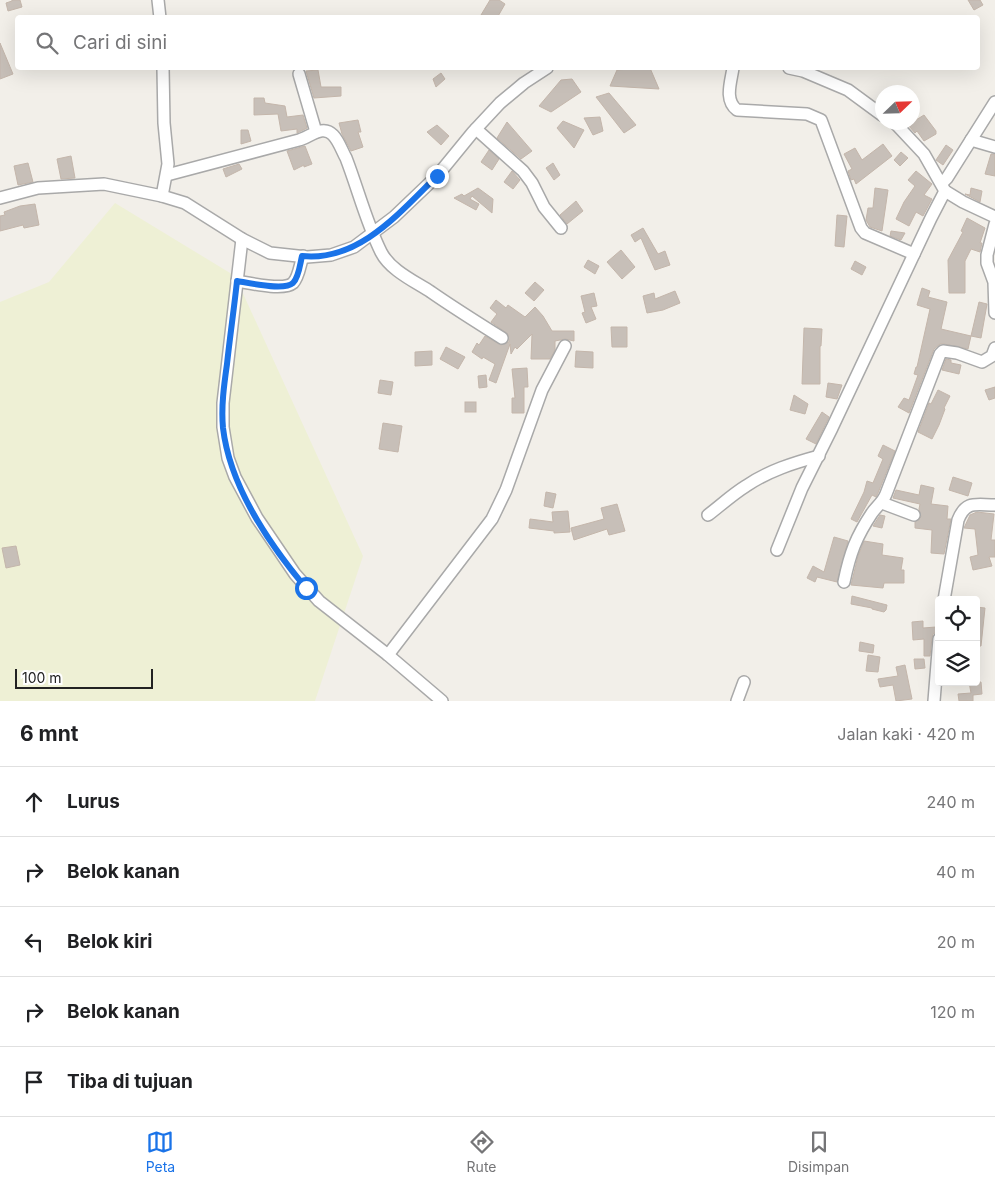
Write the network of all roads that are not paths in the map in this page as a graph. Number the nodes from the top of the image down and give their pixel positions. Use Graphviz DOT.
graph roads {
  1 [pos="158,0"];
  2 [pos="160,15"];
  3 [pos="164,70"];
  4 [pos="544,70"];
  5 [pos="733,70"];
  6 [pos="798,70"];
  7 [pos="299,74"];
  8 [pos="995,102"];
  9 [pos="875,109"];
  10 [pos="476,129"];
  11 [pos="902,130"];
  12 [pos="316,132"];
  13 [pos="971,140"];
  14 [pos="995,147"];
  15 [pos="166,175"];
  16 [pos="944,187"];
  17 [pos="162,196"];
  18 [pos="0,198"];
  19 [pos="995,217"];
  20 [pos="995,224"];
  21 [pos="561,228"];
  22 [pos="374,234"];
  23 [pos="242,239"];
  24 [pos="914,254"];
  25 [pos="302,256"];
  26 [pos="237,281"];
  27 [pos="995,313"];
  28 [pos="502,338"];
  29 [pos="565,346"];
  30 [pos="995,348"];
  31 [pos="818,456"];
  32 [pos="882,503"];
  33 [pos="995,505"];
  34 [pos="708,515"];
  35 [pos="914,515"];
  36 [pos="777,550"];
  37 [pos="844,582"];
  38 [pos="945,596"];
  39 [pos="939,641"];
  40 [pos="388,655"];
  41 [pos="744,682"];
  42 [pos="442,701"];
  43 [pos="737,701"];
  44 [pos="934,701"];
  1 -- 2 [label="street"];
  3 -- 15 [label="street"];
  4 -- 10 [label="street"];
  5 -- 24 [label="street"];
  6 -- 9 [label="street"];
  7 -- 12 [label="street"];
  8 -- 13 [label="street"];
  10 -- 21 [label="street"];
  10 -- 22 [label="street"];
  11 -- 16 [label="street"];
  12 -- 15 [label="street"];
  12 -- 22 [label="street"];
  13 -- 14 [label="street"];
  13 -- 16 [label="street"];
  15 -- 17 [label="street"];
  16 -- 19 [label="street"];
  16 -- 24 [label="street"];
  17 -- 18 [label="street"];
  17 -- 23 [label="street"];
  20 -- 27 [label="street"];
  22 -- 25 [label="street"];
  22 -- 28 [label="street"];
  23 -- 25 [label="street"];
  23 -- 26 [label="street"];
  24 -- 31 [label="street"];
  25 -- 26 [label="street"];
  26 -- 40 [label="street"];
  29 -- 40 [label="street"];
  30 -- 32 [label="street"];
  31 -- 34 [label="street"];
  31 -- 36 [label="street"];
  32 -- 35 [label="street"];
  32 -- 37 [label="street"];
  33 -- 38 [label="street"];
  39 -- 44 [label="street"];
  40 -- 42 [label="street"];
  41 -- 43 [label="street"];
}
